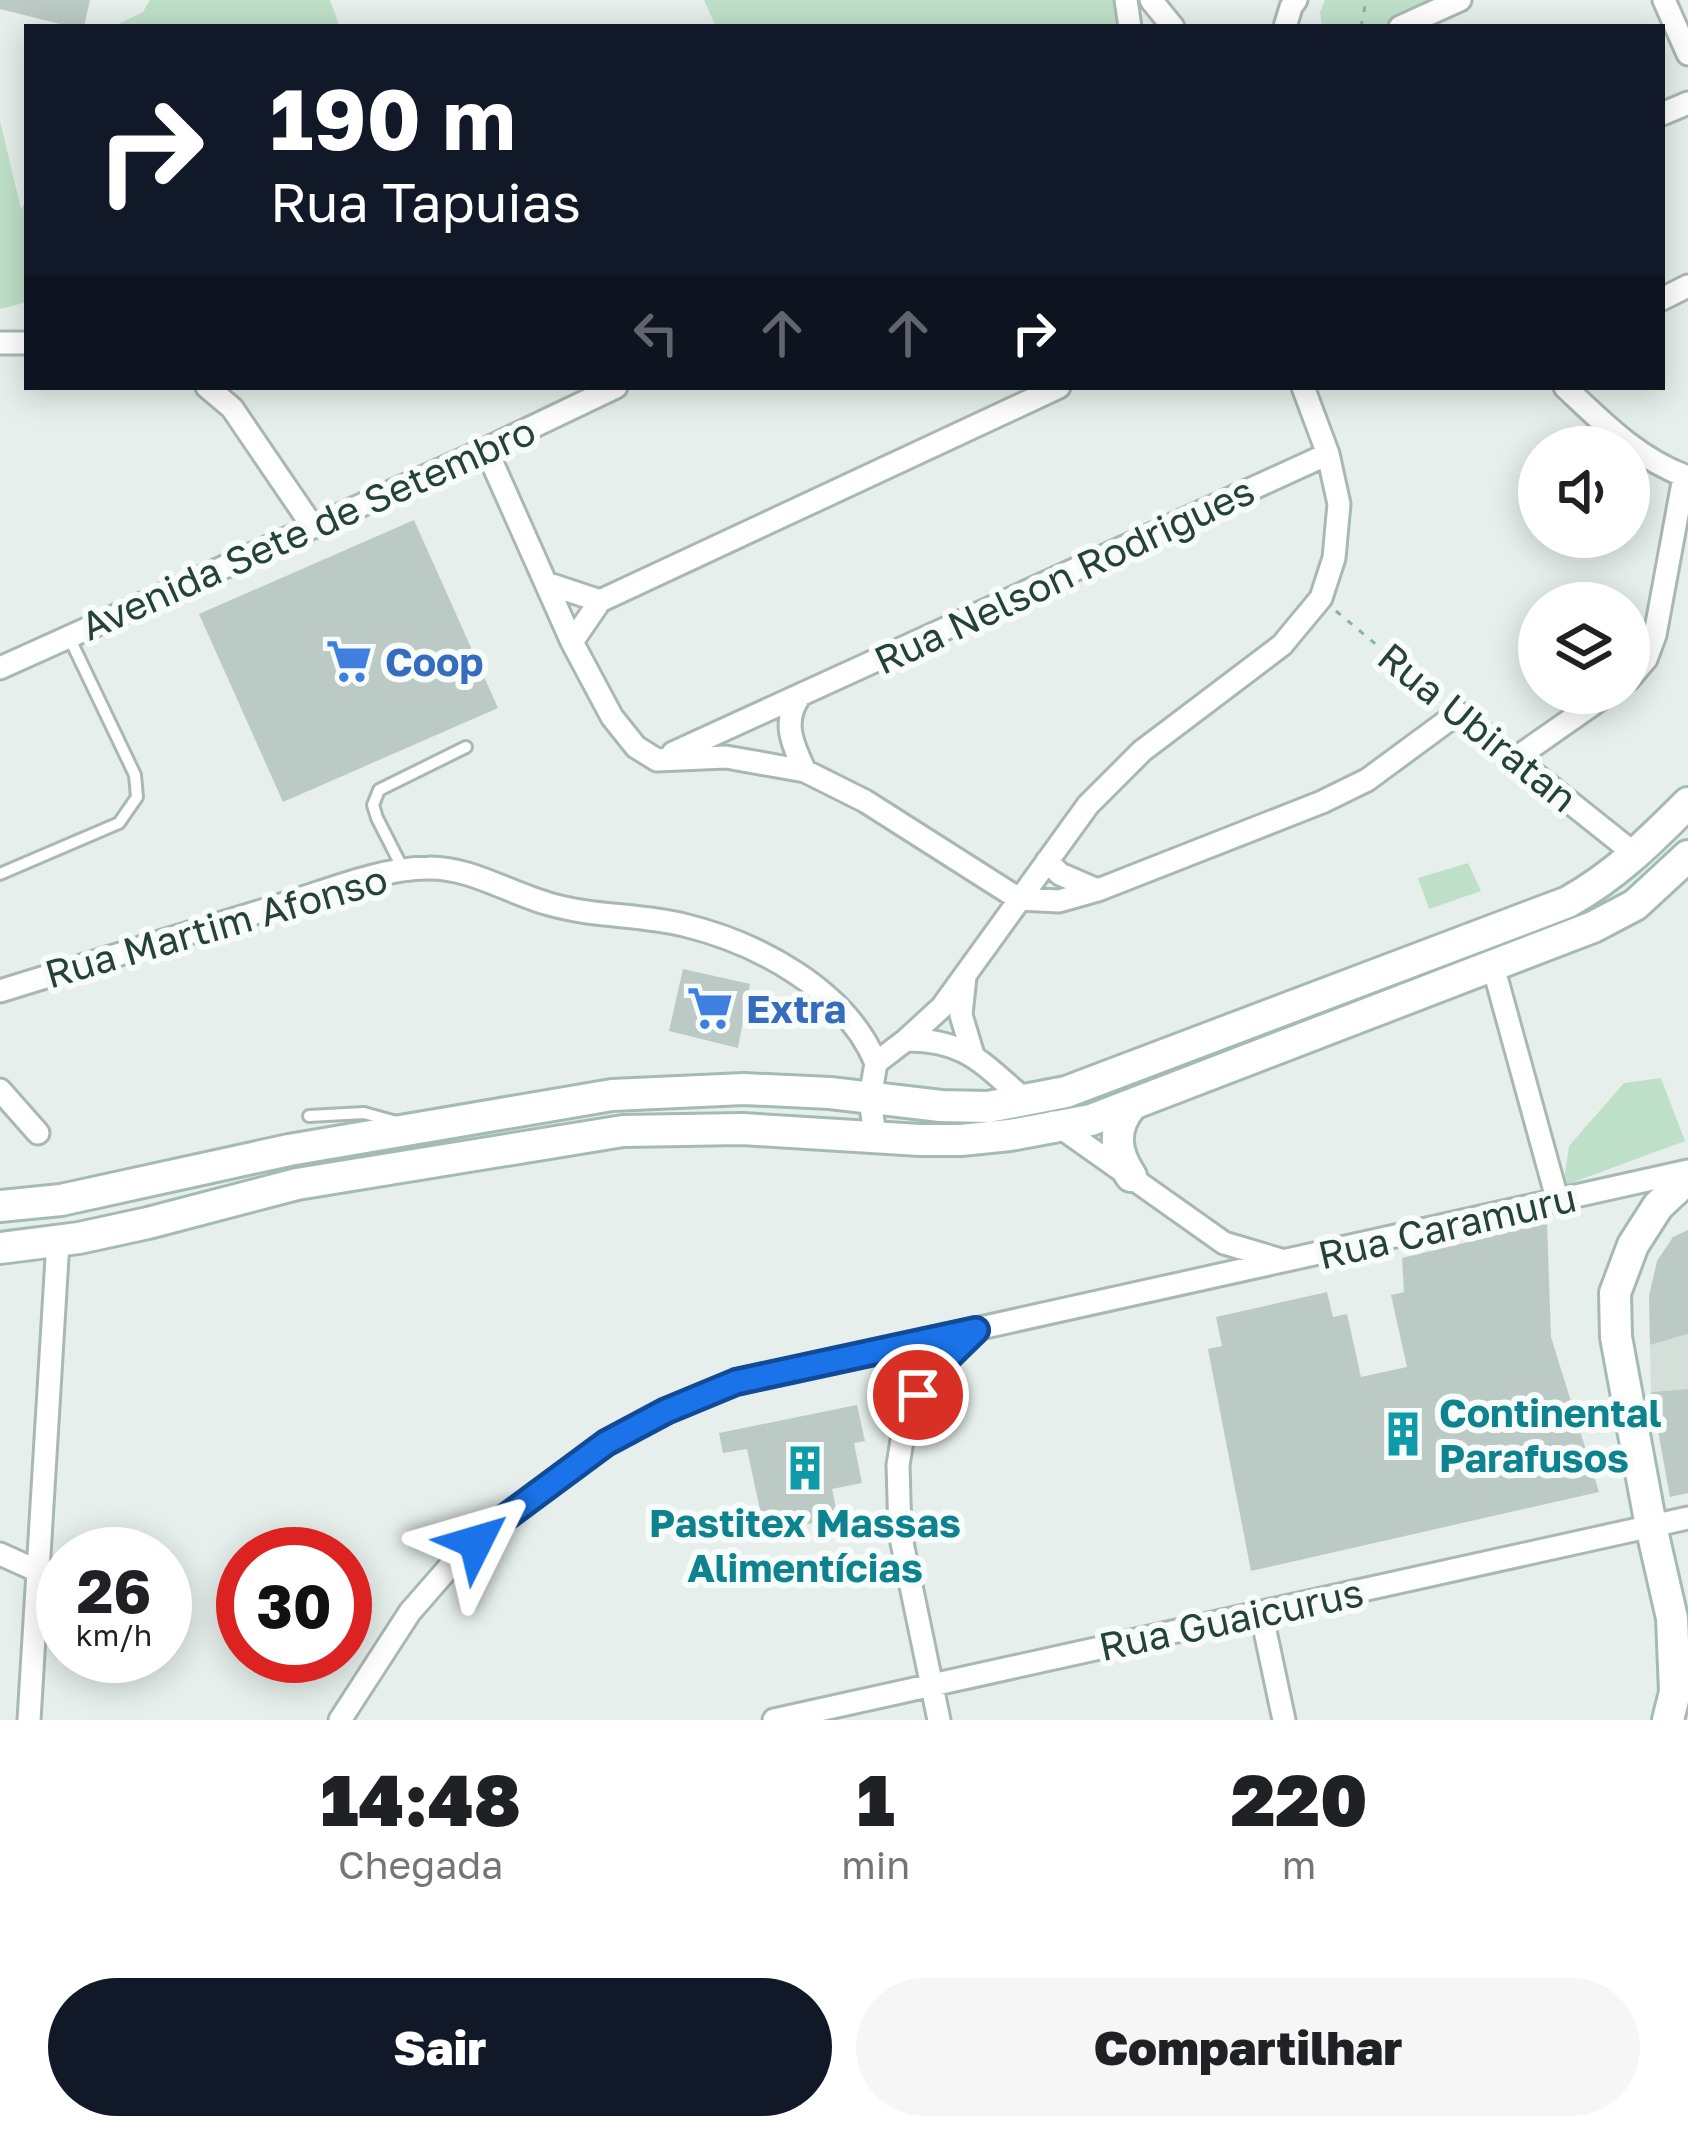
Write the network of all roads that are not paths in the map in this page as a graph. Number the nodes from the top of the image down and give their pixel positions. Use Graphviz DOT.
graph roads {
  1 [pos="1151,0"];
  2 [pos="1460,0"];
  3 [pos="1664,0"];
  4 [pos="1171,24"];
  5 [pos="1407,24"];
  6 [pos="1688,54"];
  7 [pos="211,390"];
  8 [pos="601,390"];
  9 [pos="1054,390"];
  10 [pos="1304,390"];
  11 [pos="1568,390"];
  12 [pos="486,449"];
  13 [pos="1328,454"];
  14 [pos="1686,477"];
  15 [pos="313,527"];
  16 [pos="546,584"];
  17 [pos="600,601"];
  18 [pos="69,637"];
  19 [pos="572,642"];
  20 [pos="1650,648"];
  21 [pos="0,668"];
  22 [pos="800,696"];
  23 [pos="1579,714"];
  24 [pos="466,747"];
  25 [pos="1516,758"];
  26 [pos="657,760"];
  27 [pos="805,771"];
  28 [pos="1688,803"];
  29 [pos="1636,855"];
  30 [pos="1688,856"];
  31 [pos="1047,861"];
  32 [pos="404,871"];
  33 [pos="0,874"];
  34 [pos="1098,890"];
  35 [pos="1019,899"];
  36 [pos="1493,966"];
  37 [pos="965,976"];
  38 [pos="0,991"];
  39 [pos="906,1040"];
  40 [pos="973,1055"];
  41 [pos="877,1063"];
  42 [pos="0,1090"];
  43 [pos="870,1098"];
  44 [pos="1027,1102"];
  45 [pos="1131,1106"];
  46 [pos="309,1116"];
  47 [pos="411,1127"];
  48 [pos="1060,1128"];
  49 [pos="38,1133"];
  50 [pos="874,1137"];
  51 [pos="1688,1174"];
  52 [pos="1131,1176"];
  53 [pos="1558,1202"];
  54 [pos="0,1206"];
  55 [pos="58,1241"];
  56 [pos="1224,1244"];
  57 [pos="0,1248"];
  58 [pos="1286,1262"];
  59 [pos="1206,1278"];
  60 [pos="976,1330"];
  61 [pos="1688,1518"];
  62 [pos="1651,1526"];
  63 [pos="42,1527"];
  64 [pos="0,1554"];
  65 [pos="36,1570"];
  66 [pos="1261,1612"];
  67 [pos="36,1626"];
  68 [pos="1680,1630"];
  69 [pos="931,1685"];
  70 [pos="29,1720"];
  71 [pos="340,1720"];
  72 [pos="774,1720"];
  73 [pos="938,1720"];
  74 [pos="1284,1720"];
  75 [pos="1668,1720"];
  1 -- 4 [label="street"];
  2 -- 5 [label="street"];
  3 -- 6 [label="street"];
  7 -- 15 [label="street"];
  8 -- 12 [label="street, Avenida Sete de Setembro"];
  9 -- 17 [label="street"];
  10 -- 13 [label="street"];
  11 -- 14 [label="street"];
  12 -- 15 [label="street, Avenida Sete de Setembro"];
  12 -- 16 [label="street"];
  13 -- 22 [label="street, Rua Nelson Rodrigues"];
  13 -- 31 [label="street"];
  14 -- 20 [label="street"];
  15 -- 18 [label="street, Avenida Sete de Setembro"];
  16 -- 17 [label="street"];
  16 -- 19 [label="street"];
  17 -- 19 [label="street"];
  18 -- 21 [label="street, Avenida Sete de Setembro"];
  18 -- 33 [label="lane"];
  19 -- 26 [label="street"];
  22 -- 26 [label="street, Rua Nelson Rodrigues"];
  22 -- 27 [label="street"];
  23 -- 25 [label="street"];
  24 -- 32 [label="lane"];
  25 -- 29 [label="street, Rua Ubiratan"];
  25 -- 34 [label="street, Rua Ubiratan"];
  26 -- 27 [label="street"];
  27 -- 35 [label="street"];
  28 -- 29 [label="main road"];
  29 -- 44 [label="main road"];
  30 -- 36 [label="main road"];
  31 -- 34 [label="street"];
  31 -- 35 [label="street"];
  32 -- 38 [label="street, Rua Martim Afonso"];
  32 -- 41 [label="street, Rua Martim Afonso"];
  34 -- 35 [label="street"];
  35 -- 37 [label="street"];
  36 -- 45 [label="main road"];
  36 -- 53 [label="street"];
  37 -- 39 [label="street"];
  37 -- 40 [label="street"];
  39 -- 40 [label="street"];
  39 -- 41 [label="street"];
  40 -- 44 [label="street"];
  41 -- 43 [label="street"];
  42 -- 49 [label="street"];
  43 -- 44 [label="main road"];
  43 -- 47 [label="main road"];
  43 -- 50 [label="street"];
  44 -- 48 [label="street"];
  45 -- 48 [label="main road"];
  45 -- 52 [label="main road"];
  46 -- 47 [label="lane"];
  47 -- 54 [label="main road"];
  48 -- 50 [label="main road"];
  48 -- 52 [label="street"];
  50 -- 55 [label="main road"];
  51 -- 53 [label="street, Rua Caramuru"];
  51 -- 62 [label="main road"];
  52 -- 56 [label="street"];
  53 -- 58 [label="street, Rua Caramuru"];
  55 -- 57 [label="main road"];
  55 -- 63 [label="street"];
  56 -- 58 [label="street"];
  56 -- 59 [label="street"];
  58 -- 59 [label="street, Rua Caramuru"];
  59 -- 60 [label="street, Rua Caramuru"];
  60 -- 69 [label="street"];
  60 -- 71 [label="street, Rua Caramuru"];
  61 -- 62 [label="street, Rua Guaicurus"];
  62 -- 66 [label="street, Rua Guaicurus"];
  62 -- 68 [label="main road"];
  64 -- 65 [label="street"];
  66 -- 69 [label="street, Rua Guaicurus"];
  66 -- 74 [label="street"];
  67 -- 70 [label="street"];
  68 -- 75 [label="main road"];
  69 -- 72 [label="street, Rua Guaicurus"];
  69 -- 73 [label="street"];
}
